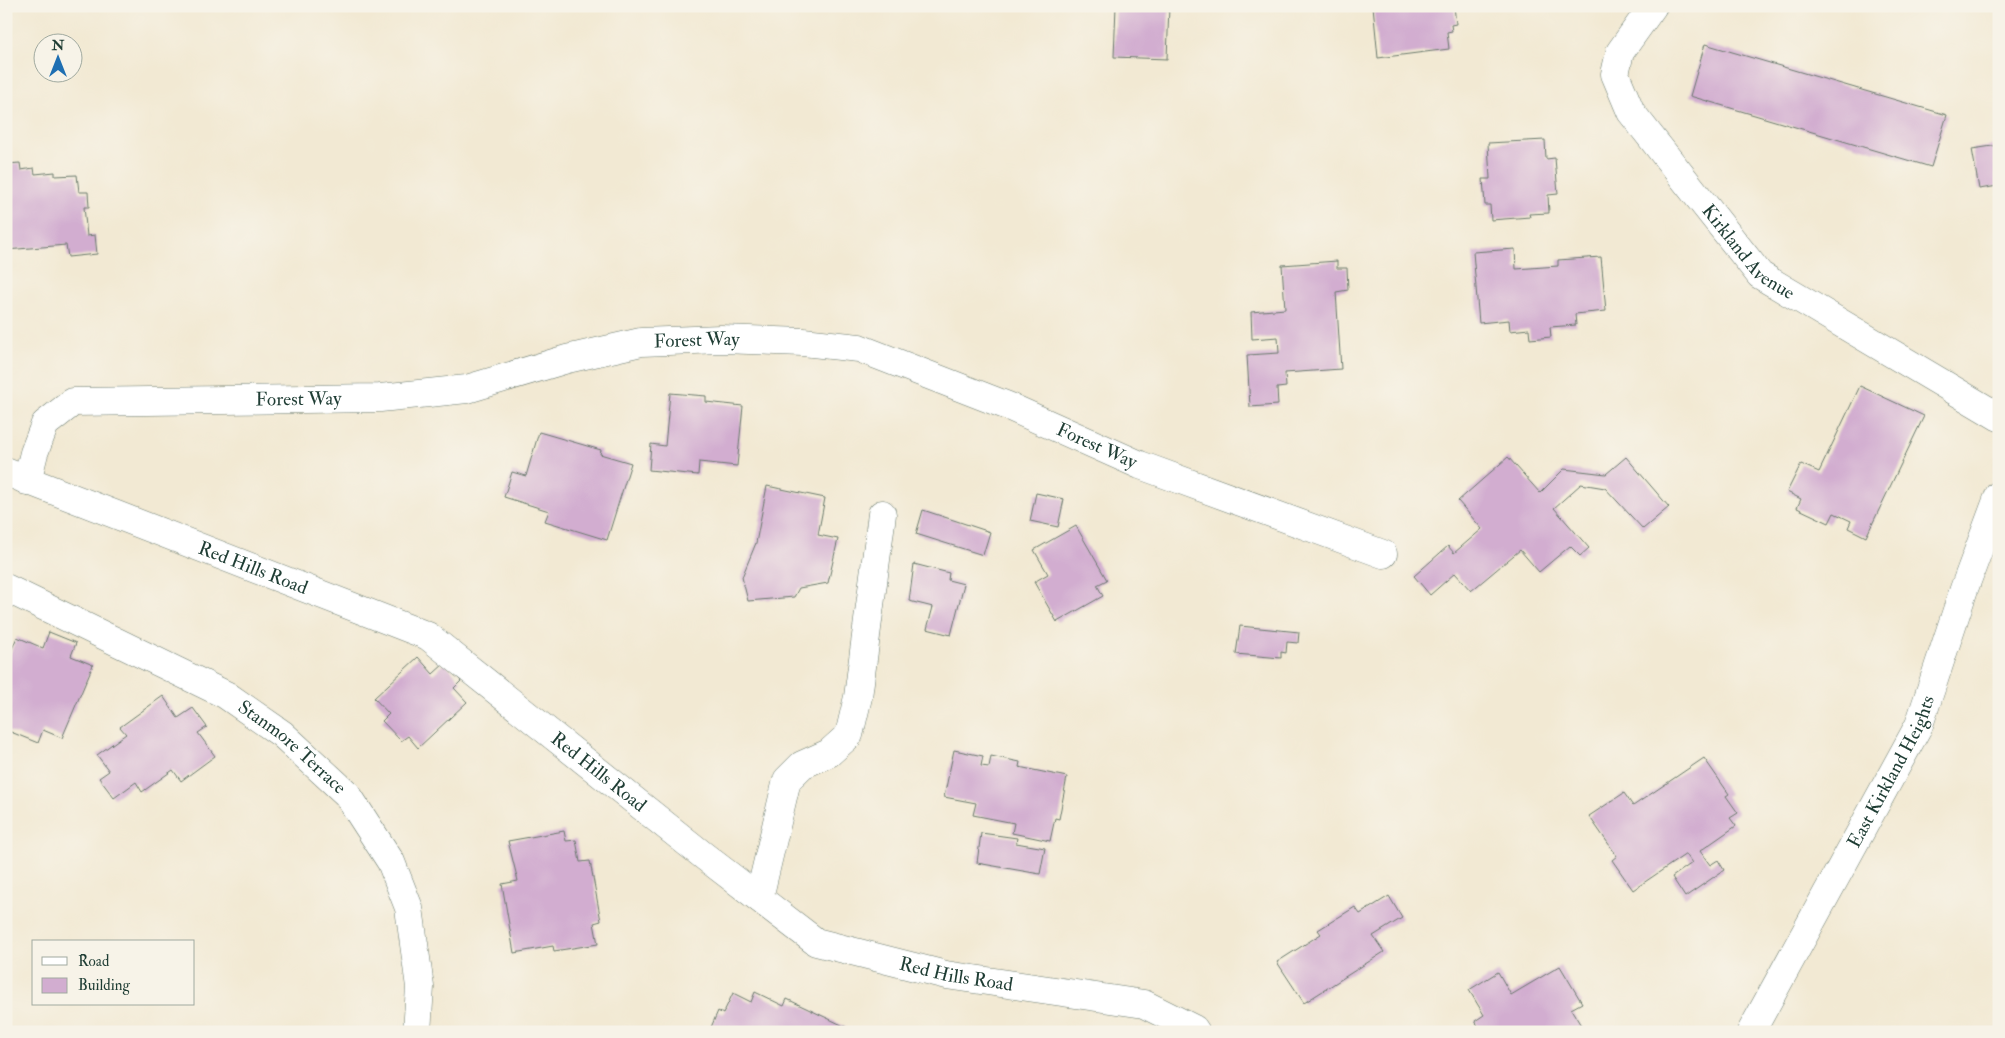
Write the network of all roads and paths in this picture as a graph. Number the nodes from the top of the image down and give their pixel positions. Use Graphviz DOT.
graph roads {
  1 [pos="1653,6"];
  2 [pos="1999,417"];
  3 [pos="16,476"];
  4 [pos="1999,495"];
  5 [pos="882,514"];
  6 [pos="1383,554"];
  7 [pos="6,588"];
  8 [pos="759,898"];
  9 [pos="417,1032"];
  10 [pos="1196,1032"];
  11 [pos="1751,1032"];
  1 -- 2 [label="street, Kirkland Avenue"];
  3 -- 6 [label="street, Forest Way"];
  3 -- 8 [label="street, Red Hills Road"];
  4 -- 11 [label="street, East Kirkland Heights"];
  5 -- 8 [label="street"];
  7 -- 9 [label="street, Stanmore Terrace"];
  8 -- 10 [label="street, Red Hills Road"];
}
